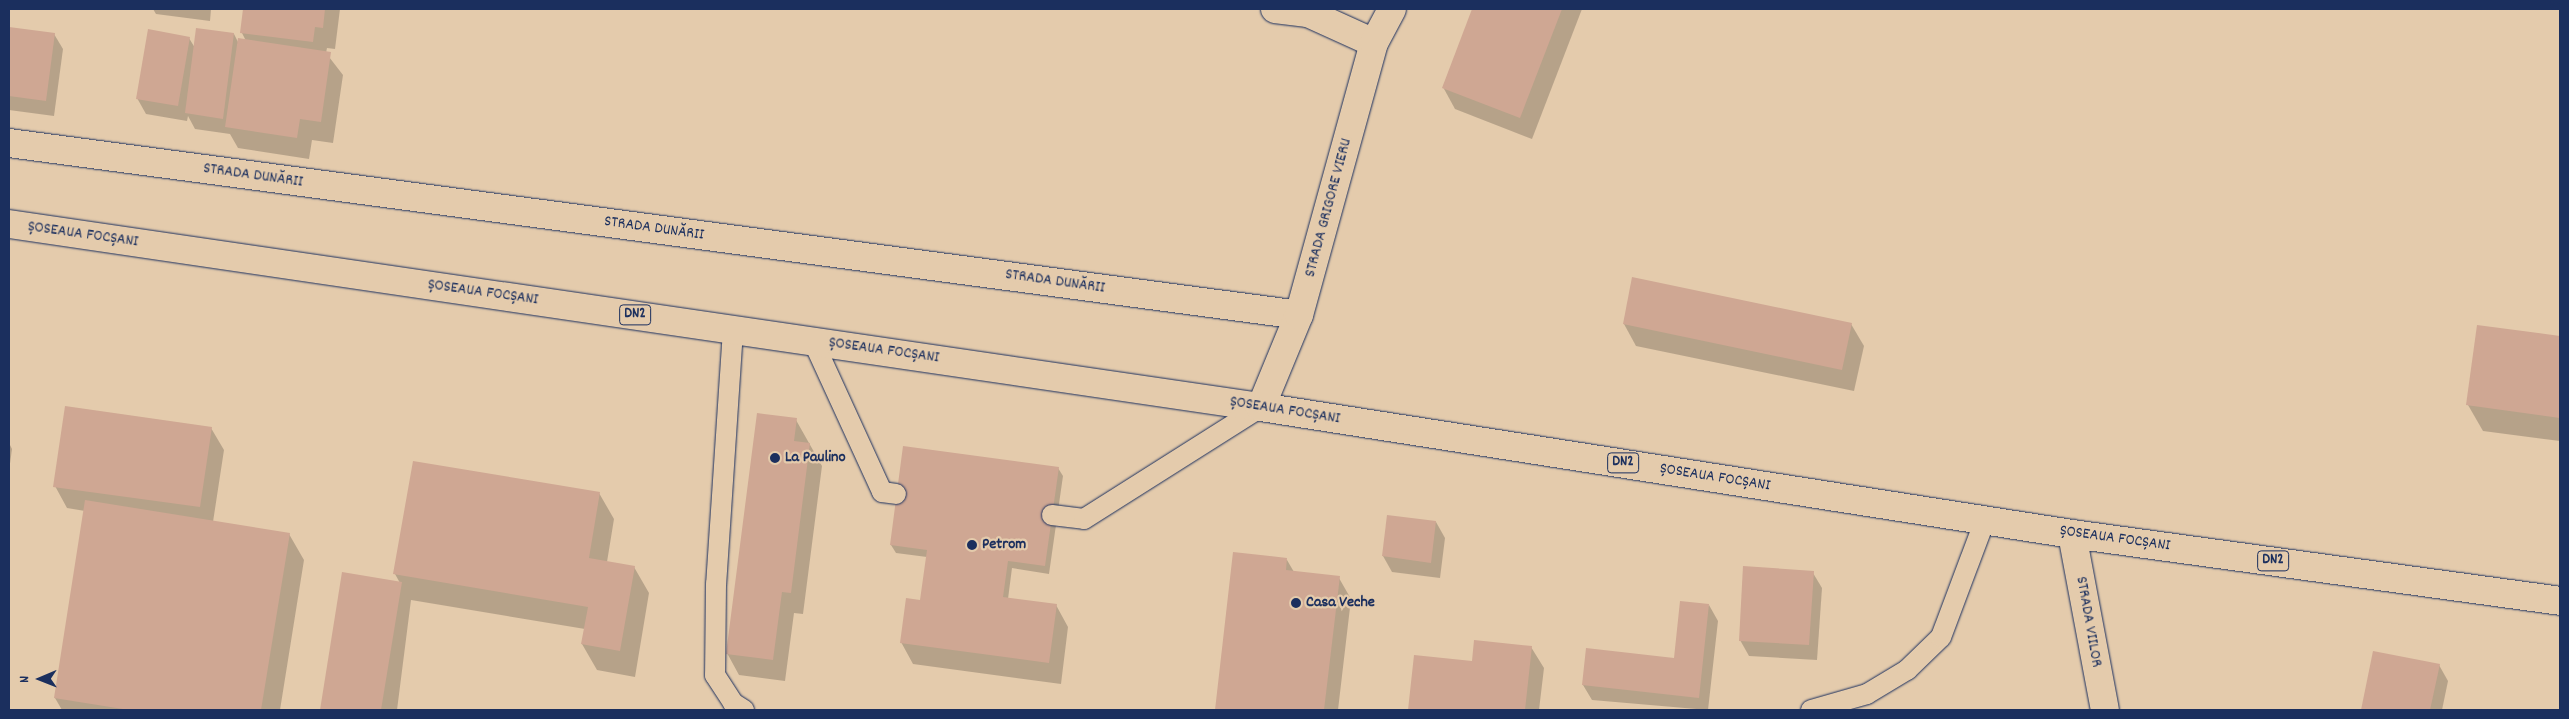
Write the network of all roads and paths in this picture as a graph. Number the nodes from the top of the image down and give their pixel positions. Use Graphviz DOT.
graph roads {
  1 [pos="1275,9"];
  2 [pos="1392,9"];
  3 [pos="1374,43"];
  4 [pos="9,143"];
  5 [pos="9,224"];
  6 [pos="1299,315"];
  7 [pos="733,330"];
  8 [pos="813,341"];
  9 [pos="1262,407"];
  10 [pos="896,494"];
  11 [pos="1052,515"];
  12 [pos="1985,520"];
  13 [pos="2072,534"];
  14 [pos="2560,601"];
  15 [pos="744,710"];
  16 [pos="1811,710"];
  17 [pos="2105,710"];
  1 -- 3 [label="main road"];
  2 -- 3 [label="main road, STRADA GRIGORE VIERU"];
  3 -- 6 [label="main road, STRADA GRIGORE VIERU"];
  4 -- 6 [label="main road, STRADA DUNĂRII"];
  5 -- 7 [label="main road, ȘOSEAUA FOCȘANI / DN2"];
  6 -- 9 [label="main road, STRADA GRIGORE VIERU"];
  7 -- 8 [label="main road, ȘOSEAUA FOCȘANI / DN2"];
  7 -- 15 [label="lane"];
  8 -- 9 [label="main road, ȘOSEAUA FOCȘANI / DN2"];
  8 -- 10 [label="lane"];
  9 -- 11 [label="lane"];
  9 -- 12 [label="main road, ȘOSEAUA FOCȘANI / DN2"];
  12 -- 13 [label="main road, ȘOSEAUA FOCȘANI / DN2"];
  12 -- 16 [label="lane"];
  13 -- 14 [label="main road, ȘOSEAUA FOCȘANI / DN2"];
  13 -- 17 [label="main road, STRADA VIILOR"];
}
